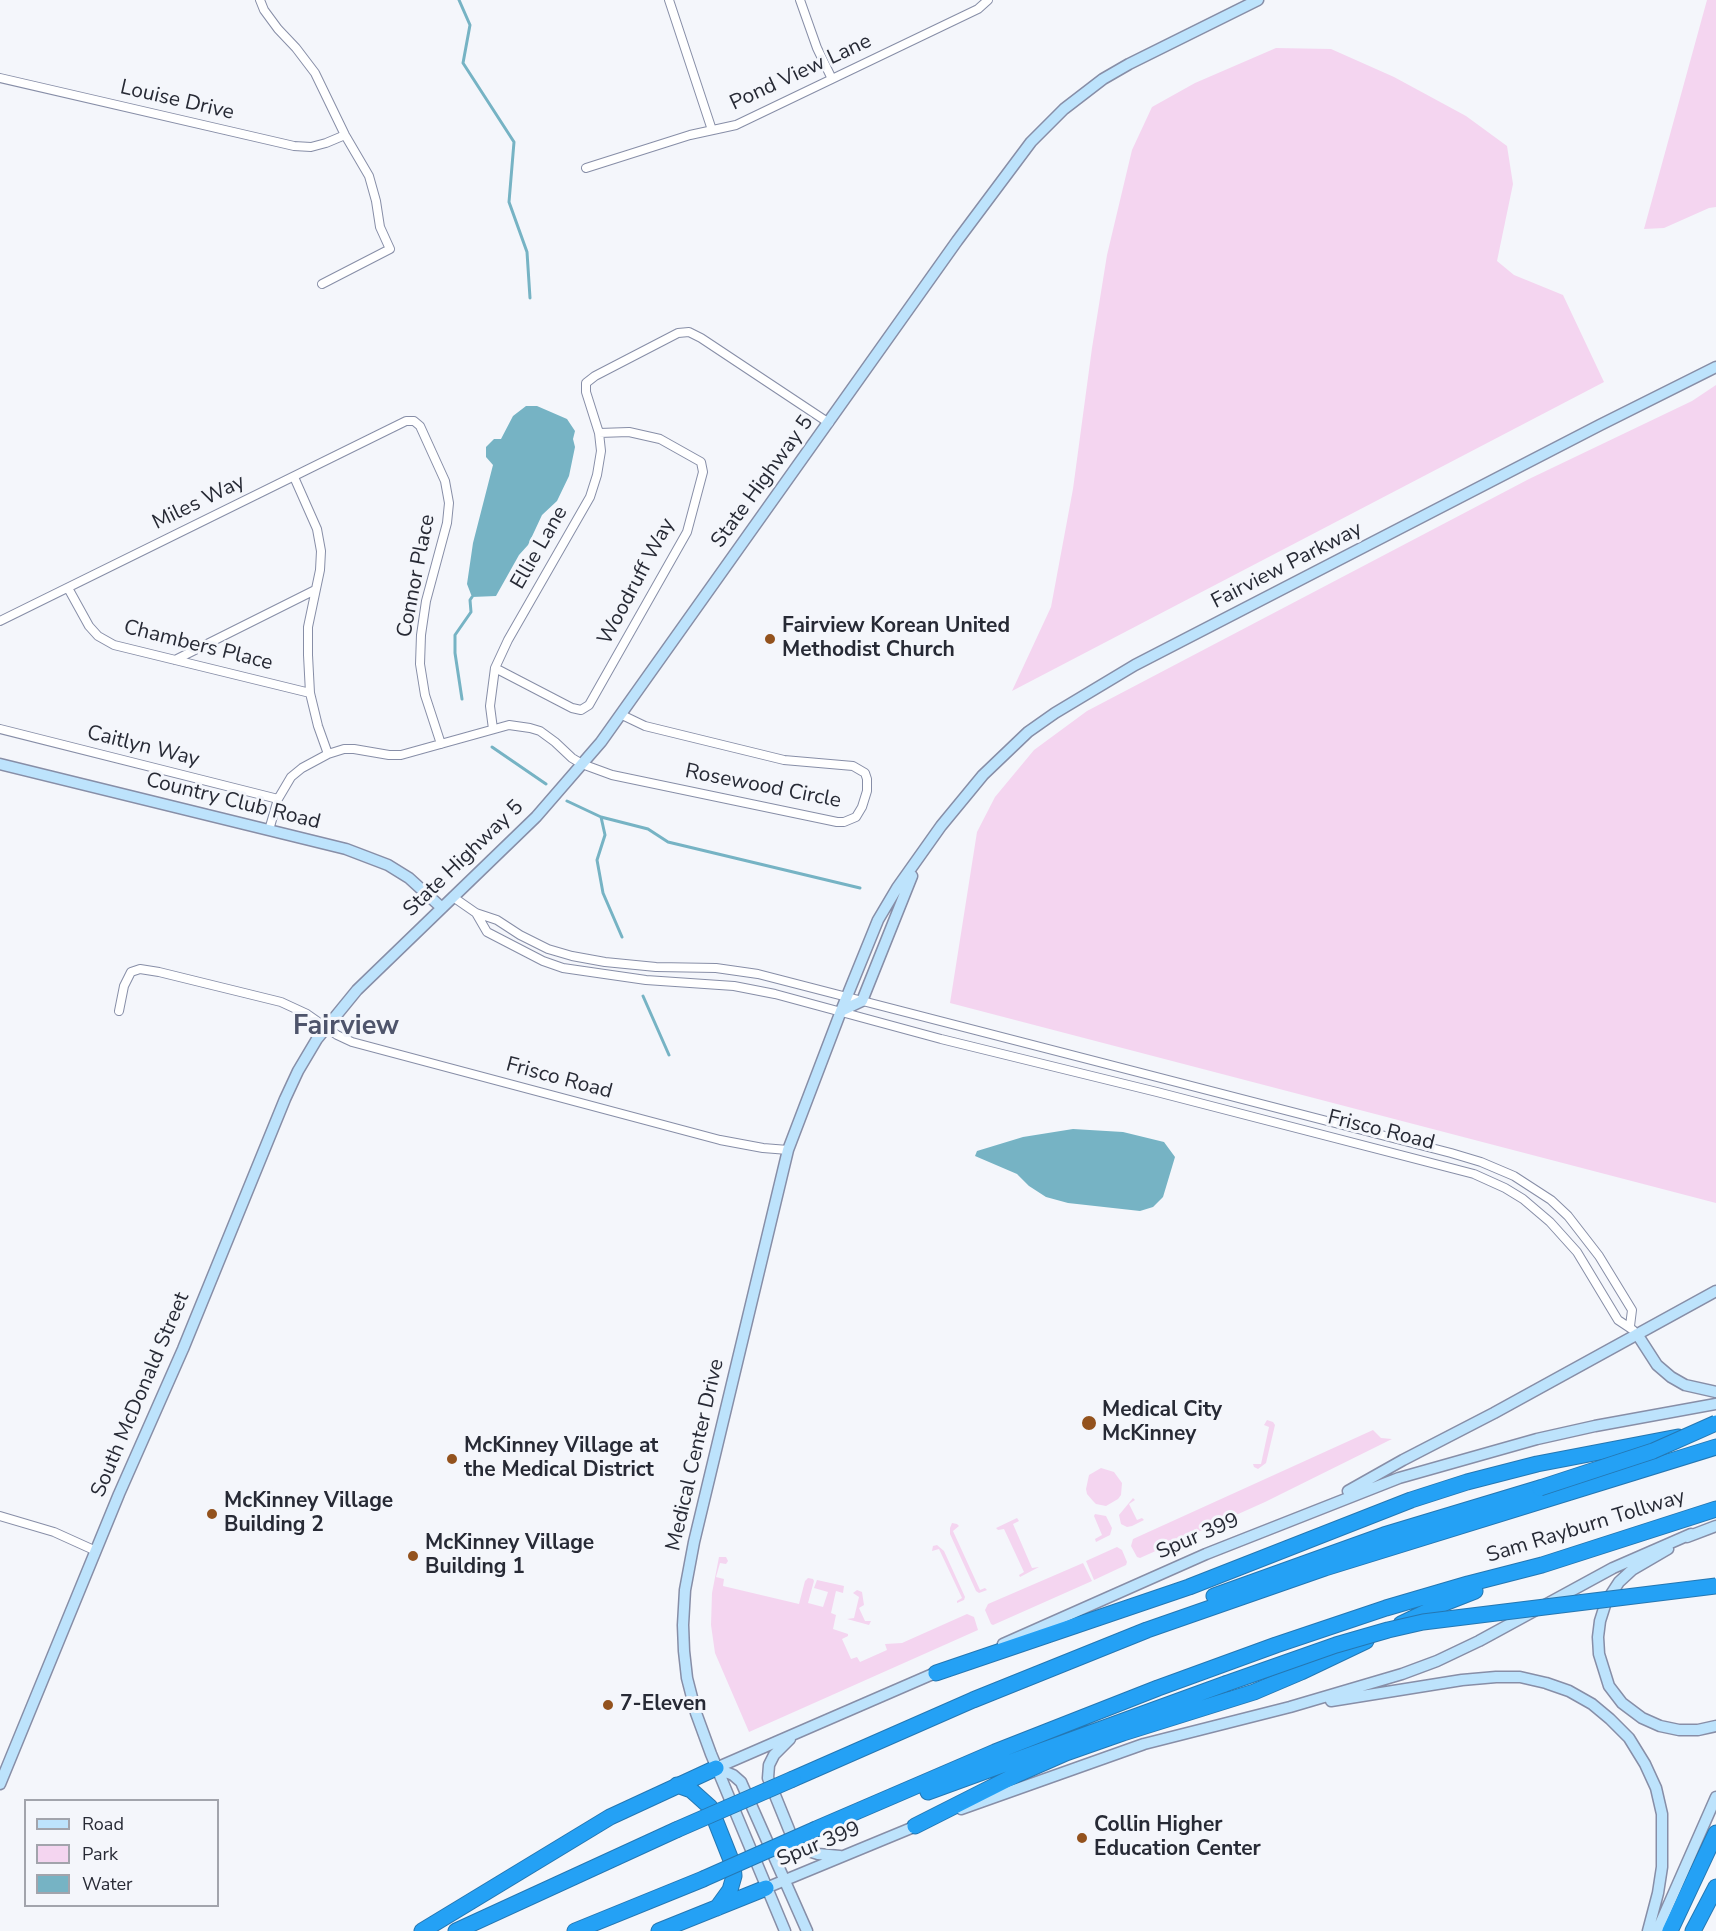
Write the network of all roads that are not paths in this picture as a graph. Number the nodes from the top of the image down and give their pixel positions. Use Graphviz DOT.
graph roads {
  1 [pos="260,0"];
  2 [pos="669,0"];
  3 [pos="800,0"];
  4 [pos="988,0"];
  5 [pos="1258,0"];
  6 [pos="0,78"];
  7 [pos="832,79"];
  8 [pos="712,130"];
  9 [pos="345,135"];
  10 [pos="586,168"];
  11 [pos="322,284"];
  12 [pos="1716,367"];
  13 [pos="414,421"];
  14 [pos="829,423"];
  15 [pos="599,433"];
  16 [pos="294,477"];
  17 [pos="68,588"];
  18 [pos="315,590"];
  19 [pos="0,621"];
  20 [pos="175,660"];
  21 [pos="495,668"];
  22 [pos="310,693"];
  23 [pos="622,715"];
  24 [pos="0,729"];
  25 [pos="492,729"];
  26 [pos="441,744"];
  27 [pos="328,754"];
  28 [pos="0,764"];
  29 [pos="582,764"];
  30 [pos="278,799"];
  31 [pos="269,830"];
  32 [pos="920,857"];
  33 [pos="453,897"];
  34 [pos="442,908"];
  35 [pos="476,913"];
  36 [pos="656,967"];
  37 [pos="655,980"];
  38 [pos="846,997"];
  39 [pos="862,1001"];
  40 [pos="119,1011"];
  41 [pos="841,1011"];
  42 [pos="327,1026"];
  43 [pos="1015,1041"];
  44 [pos="1011,1056"];
  45 [pos="1232,1096"];
  46 [pos="1228,1111"];
  47 [pos="788,1150"];
  48 [pos="1481,1162"];
  49 [pos="1474,1174"];
  50 [pos="1716,1291"];
  51 [pos="1633,1330"];
  52 [pos="1716,1392"];
  53 [pos="1716,1404"];
  54 [pos="1716,1424"];
  55 [pos="1716,1430"];
  56 [pos="1716,1446"];
  57 [pos="1716,1509"];
  58 [pos="1310,1512"];
  59 [pos="0,1516"];
  60 [pos="1716,1526"];
  61 [pos="1691,1534"];
  62 [pos="96,1551"];
  63 [pos="1542,1565"];
  64 [pos="1716,1586"];
  65 [pos="1147,1630"];
  66 [pos="936,1673"];
  67 [pos="1290,1707"];
  68 [pos="1716,1726"];
  69 [pos="795,1734"];
  70 [pos="4,1764"];
  71 [pos="716,1768"];
  72 [pos="0,1784"];
  73 [pos="677,1785"];
  74 [pos="1716,1797"];
  75 [pos="848,1817"];
  76 [pos="915,1826"];
  77 [pos="1716,1833"];
  78 [pos="843,1857"];
  79 [pos="784,1881"];
  80 [pos="1716,1887"];
  81 [pos="766,1888"];
  82 [pos="717,1908"];
  83 [pos="423,1931"];
  84 [pos="456,1931"];
  85 [pos="575,1931"];
  86 [pos="659,1931"];
  87 [pos="785,1931"];
  88 [pos="807,1931"];
  89 [pos="1648,1931"];
  90 [pos="1657,1931"];
  91 [pos="1670,1931"];
  92 [pos="1693,1931"];
  1 -- 9 [label="street"];
  2 -- 8 [label="street"];
  3 -- 7 [label="street"];
  4 -- 7 [label="street, Pond View Lane"];
  5 -- 14 [label="main road, State Highway 5"];
  6 -- 9 [label="street, Louise Drive"];
  7 -- 8 [label="street, Pond View Lane"];
  8 -- 10 [label="street, Pond View Lane"];
  9 -- 11 [label="street"];
  12 -- 32 [label="main road, Fairview Parkway"];
  13 -- 16 [label="street, Miles Way"];
  13 -- 26 [label="street, Connor Place"];
  14 -- 15 [label="street, Ellie Lane"];
  14 -- 23 [label="main road, State Highway 5"];
  15 -- 21 [label="street, Ellie Lane"];
  15 -- 21 [label="street, Woodruff Way"];
  16 -- 17 [label="street, Miles Way"];
  16 -- 18 [label="street"];
  17 -- 19 [label="street, Miles Way"];
  17 -- 20 [label="street, Chambers Place"];
  18 -- 20 [label="street"];
  18 -- 22 [label="street"];
  20 -- 22 [label="street, Chambers Place"];
  21 -- 25 [label="street, Ellie Lane"];
  22 -- 27 [label="street"];
  23 -- 29 [label="main road, State Highway 5"];
  23 -- 29 [label="street, Rosewood Circle"];
  24 -- 30 [label="street, Caitlyn Way"];
  25 -- 26 [label="street"];
  25 -- 29 [label="street"];
  26 -- 27 [label="street"];
  27 -- 30 [label="street"];
  28 -- 31 [label="main road, Country Club Road"];
  29 -- 33 [label="main road, State Highway 5"];
  30 -- 31 [label="street"];
  31 -- 34 [label="main road, Country Club Road"];
  32 -- 38 [label="main road, Fairview Parkway"];
  32 -- 39 [label="main road, Fairview Parkway"];
  33 -- 34 [label="main road, State Highway 5"];
  33 -- 35 [label="street"];
  34 -- 42 [label="main road, State Highway 5"];
  35 -- 36 [label="street"];
  35 -- 37 [label="street, Frisco Road"];
  36 -- 37 [label="street"];
  36 -- 38 [label="street"];
  37 -- 41 [label="street, Frisco Road"];
  38 -- 39 [label="street"];
  38 -- 41 [label="main road, Fairview Parkway"];
  39 -- 41 [label="main road"];
  39 -- 43 [label="street"];
  40 -- 42 [label="street, Frisco Road"];
  41 -- 44 [label="street, Frisco Road"];
  41 -- 47 [label="main road, Fairview Parkway"];
  42 -- 47 [label="street, Frisco Road"];
  42 -- 62 [label="main road, South McDonald Street"];
  43 -- 44 [label="street"];
  43 -- 45 [label="street"];
  44 -- 46 [label="street, Frisco Road"];
  45 -- 46 [label="street"];
  45 -- 48 [label="street"];
  46 -- 49 [label="street, Frisco Road"];
  47 -- 71 [label="main road, Medical Center Drive"];
  48 -- 49 [label="street"];
  48 -- 51 [label="street"];
  49 -- 51 [label="street, Frisco Road"];
  50 -- 51 [label="main road"];
  51 -- 52 [label="main road"];
  51 -- 58 [label="main road"];
  53 -- 58 [label="main road, Spur 399"];
  54 -- 65 [label="highway, bridge"];
  55 -- 66 [label="highway"];
  56 -- 65 [label="highway"];
  57 -- 63 [label="highway, Sam Rayburn Tollway"];
  58 -- 66 [label="main road, Spur 399"];
  59 -- 62 [label="street"];
  60 -- 61 [label="main road"];
  61 -- 67 [label="main road, Spur 399"];
  61 -- 68 [label="main road"];
  62 -- 70 [label="main road, South McDonald Street"];
  63 -- 75 [label="highway, Sam Rayburn Tollway"];
  63 -- 76 [label="highway"];
  64 -- 75 [label="highway, bridge"];
  65 -- 84 [label="highway, bridge"];
  66 -- 69 [label="main road, Spur 399"];
  67 -- 76 [label="main road, Spur 399"];
  67 -- 89 [label="main road"];
  69 -- 71 [label="main road, Spur 399"];
  69 -- 78 [label="main road"];
  70 -- 72 [label="main road, South McDonald Street"];
  71 -- 73 [label="highway"];
  71 -- 79 [label="main road"];
  71 -- 81 [label="main road, Medical Center Drive"];
  73 -- 82 [label="highway"];
  73 -- 83 [label="highway"];
  74 -- 90 [label="main road"];
  75 -- 85 [label="highway, bridge"];
  76 -- 78 [label="main road, Spur 399"];
  77 -- 91 [label="highway"];
  78 -- 79 [label="main road, Spur 399"];
  79 -- 81 [label="main road, Spur 399"];
  79 -- 88 [label="main road"];
  80 -- 92 [label="highway"];
  81 -- 82 [label="highway"];
  81 -- 87 [label="main road, Medical Center Drive"];
  82 -- 86 [label="highway"];
}
